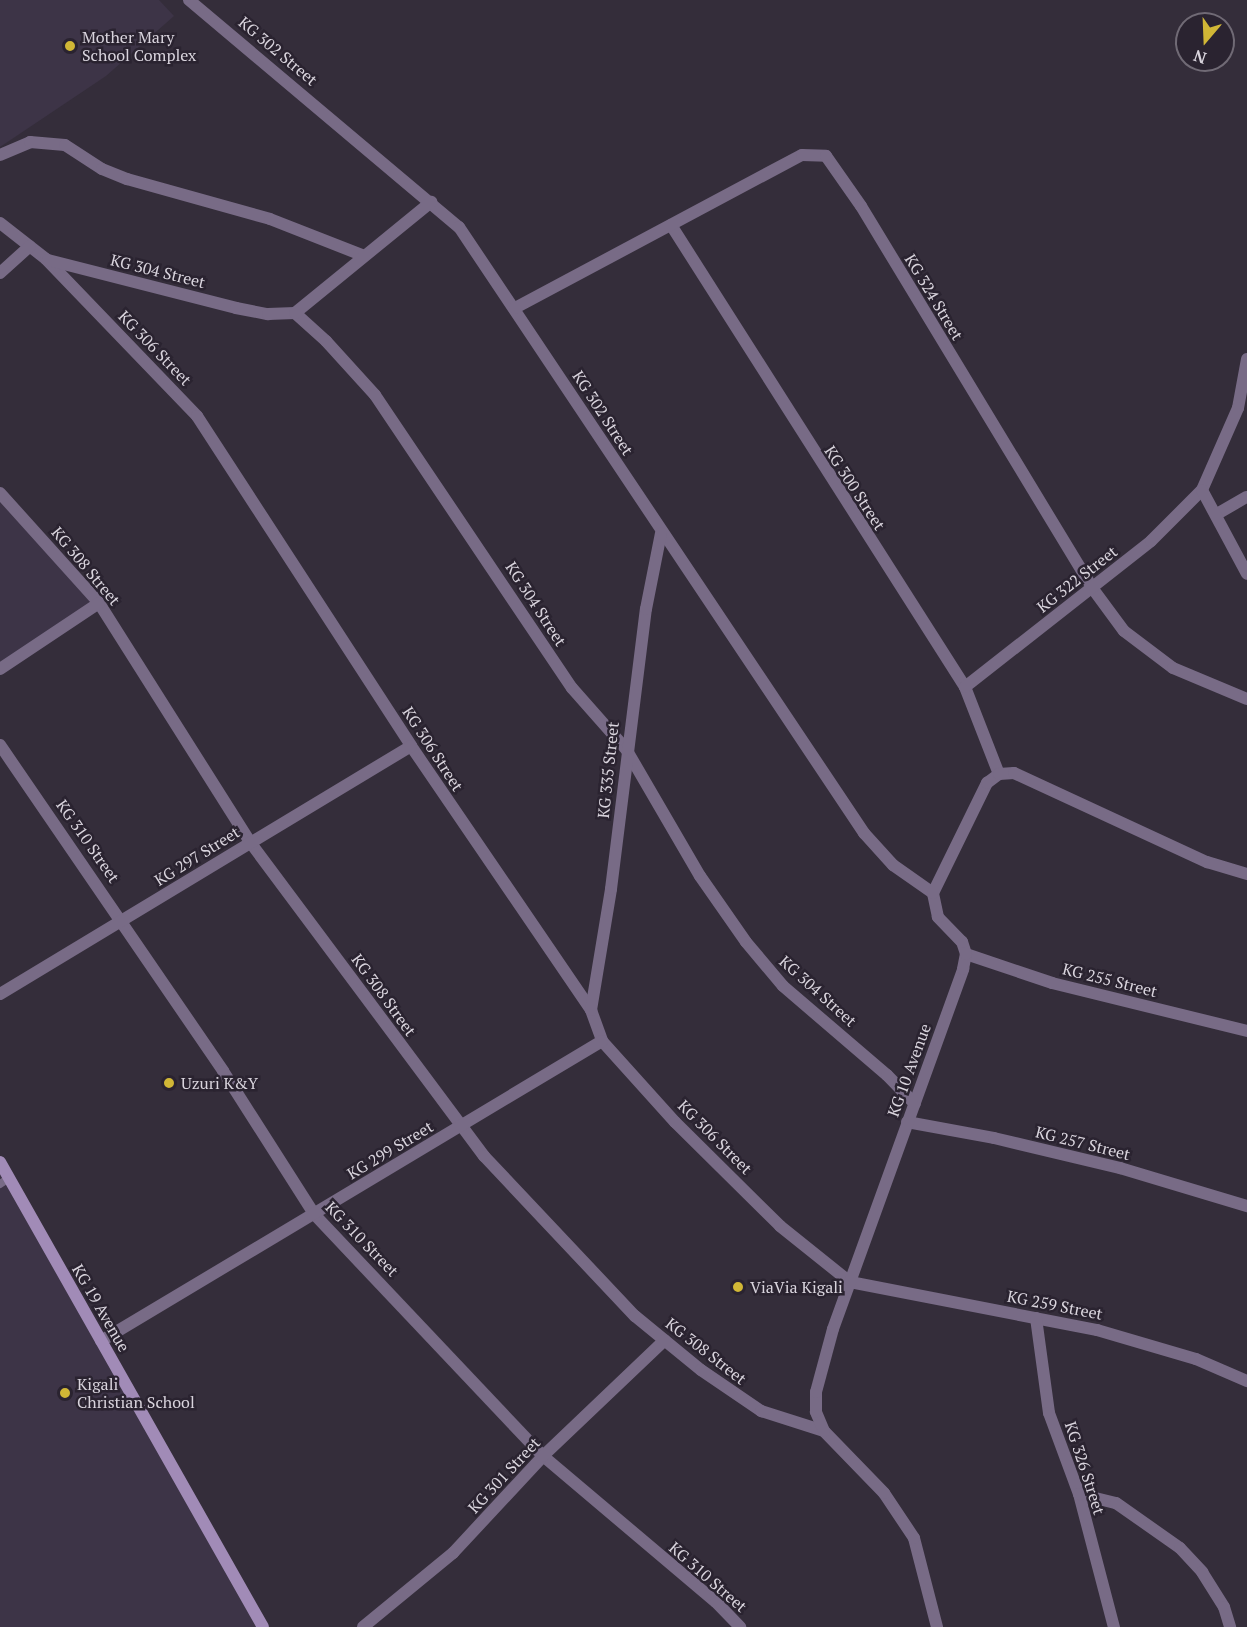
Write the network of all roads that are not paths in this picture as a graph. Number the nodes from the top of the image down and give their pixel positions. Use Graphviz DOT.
graph roads {
  1 [pos="189,0"];
  2 [pos="0,154"];
  3 [pos="431,202"];
  4 [pos="0,223"];
  5 [pos="670,225"];
  6 [pos="30,246"];
  7 [pos="362,255"];
  8 [pos="46,259"];
  9 [pos="0,273"];
  10 [pos="515,308"];
  11 [pos="295,313"];
  12 [pos="1247,359"];
  13 [pos="1202,490"];
  14 [pos="0,493"];
  15 [pos="1247,497"];
  16 [pos="1217,514"];
  17 [pos="661,533"];
  18 [pos="1247,573"];
  19 [pos="1093,589"];
  20 [pos="99,603"];
  21 [pos="0,669"];
  22 [pos="965,687"];
  23 [pos="1247,699"];
  24 [pos="0,745"];
  25 [pos="411,746"];
  26 [pos="626,749"];
  27 [pos="999,774"];
  28 [pos="250,842"];
  29 [pos="1247,874"];
  30 [pos="933,893"];
  31 [pos="123,921"];
  32 [pos="966,954"];
  33 [pos="0,994"];
  34 [pos="591,1010"];
  35 [pos="1247,1031"];
  36 [pos="602,1041"];
  37 [pos="915,1104"];
  38 [pos="907,1122"];
  39 [pos="461,1126"];
  40 [pos="0,1162"];
  41 [pos="4,1181"];
  42 [pos="1247,1206"];
  43 [pos="314,1214"];
  44 [pos="850,1282"];
  45 [pos="1036,1318"];
  46 [pos="665,1340"];
  47 [pos="101,1341"];
  48 [pos="1247,1381"];
  49 [pos="824,1431"];
  50 [pos="543,1456"];
  51 [pos="1079,1494"];
  52 [pos="263,1627"];
  53 [pos="363,1627"];
  54 [pos="740,1627"];
  55 [pos="937,1627"];
  56 [pos="1114,1627"];
  57 [pos="1230,1627"];
  1 -- 3 [label="street, KG 302 Street"];
  2 -- 7 [label="street"];
  3 -- 7 [label="street"];
  3 -- 10 [label="street, KG 302 Street"];
  4 -- 6 [label="street, KG 306 Street"];
  5 -- 10 [label="street, KG 324 Street"];
  5 -- 19 [label="street, KG 324 Street"];
  5 -- 22 [label="street, KG 300 Street"];
  6 -- 8 [label="street, KG 306 Street"];
  6 -- 9 [label="street"];
  7 -- 11 [label="street"];
  8 -- 11 [label="street, KG 304 Street"];
  8 -- 25 [label="street, KG 306 Street"];
  10 -- 17 [label="street, KG 302 Street"];
  11 -- 26 [label="street, KG 304 Street"];
  12 -- 13 [label="street"];
  13 -- 16 [label="street"];
  13 -- 19 [label="street, KG 322 Street"];
  14 -- 20 [label="street, KG 308 Street"];
  15 -- 16 [label="street"];
  16 -- 18 [label="street"];
  17 -- 26 [label="street, KG 335 Street"];
  17 -- 30 [label="street, KG 302 Street"];
  19 -- 22 [label="street, KG 322 Street"];
  19 -- 23 [label="street, KG 324 Street"];
  20 -- 21 [label="street"];
  20 -- 28 [label="street, KG 308 Street"];
  22 -- 27 [label="street, KG 300 Street"];
  24 -- 31 [label="street, KG 310 Street"];
  25 -- 28 [label="street, KG 297 Street"];
  25 -- 34 [label="street, KG 306 Street"];
  26 -- 34 [label="street, KG 335 Street"];
  26 -- 37 [label="street, KG 304 Street"];
  27 -- 29 [label="street"];
  27 -- 30 [label="street"];
  28 -- 31 [label="street, KG 297 Street"];
  28 -- 39 [label="street, KG 308 Street"];
  30 -- 32 [label="street"];
  31 -- 33 [label="street, KG 297 Street"];
  31 -- 43 [label="street, KG 310 Street"];
  32 -- 35 [label="street, KG 255 Street"];
  32 -- 37 [label="street, KG 10 Avenue"];
  34 -- 36 [label="street, KG 306 Street"];
  36 -- 39 [label="street, KG 299 Street"];
  36 -- 44 [label="street, KG 306 Street"];
  37 -- 38 [label="street, KG 10 Avenue"];
  38 -- 42 [label="street, KG 257 Street"];
  38 -- 44 [label="street, KG 10 Avenue"];
  39 -- 43 [label="street, KG 299 Street"];
  39 -- 46 [label="street, KG 308 Street"];
  40 -- 41 [label="main road, KG 19 Avenue"];
  41 -- 47 [label="main road, KG 19 Avenue"];
  43 -- 47 [label="street, KG 299 Street"];
  43 -- 50 [label="street, KG 310 Street"];
  44 -- 45 [label="street, KG 259 Street"];
  44 -- 49 [label="street, KG 10 Avenue"];
  45 -- 48 [label="street, KG 259 Street"];
  45 -- 51 [label="street, KG 326 Street"];
  46 -- 49 [label="street, KG 308 Street"];
  46 -- 50 [label="street, KG 301 Street"];
  47 -- 52 [label="main road, KG 19 Avenue"];
  49 -- 55 [label="street, KG 10 Avenue"];
  50 -- 53 [label="street, KG 301 Street"];
  50 -- 54 [label="street, KG 310 Street"];
  51 -- 56 [label="street, KG 326 Street"];
  51 -- 57 [label="street"];
}
